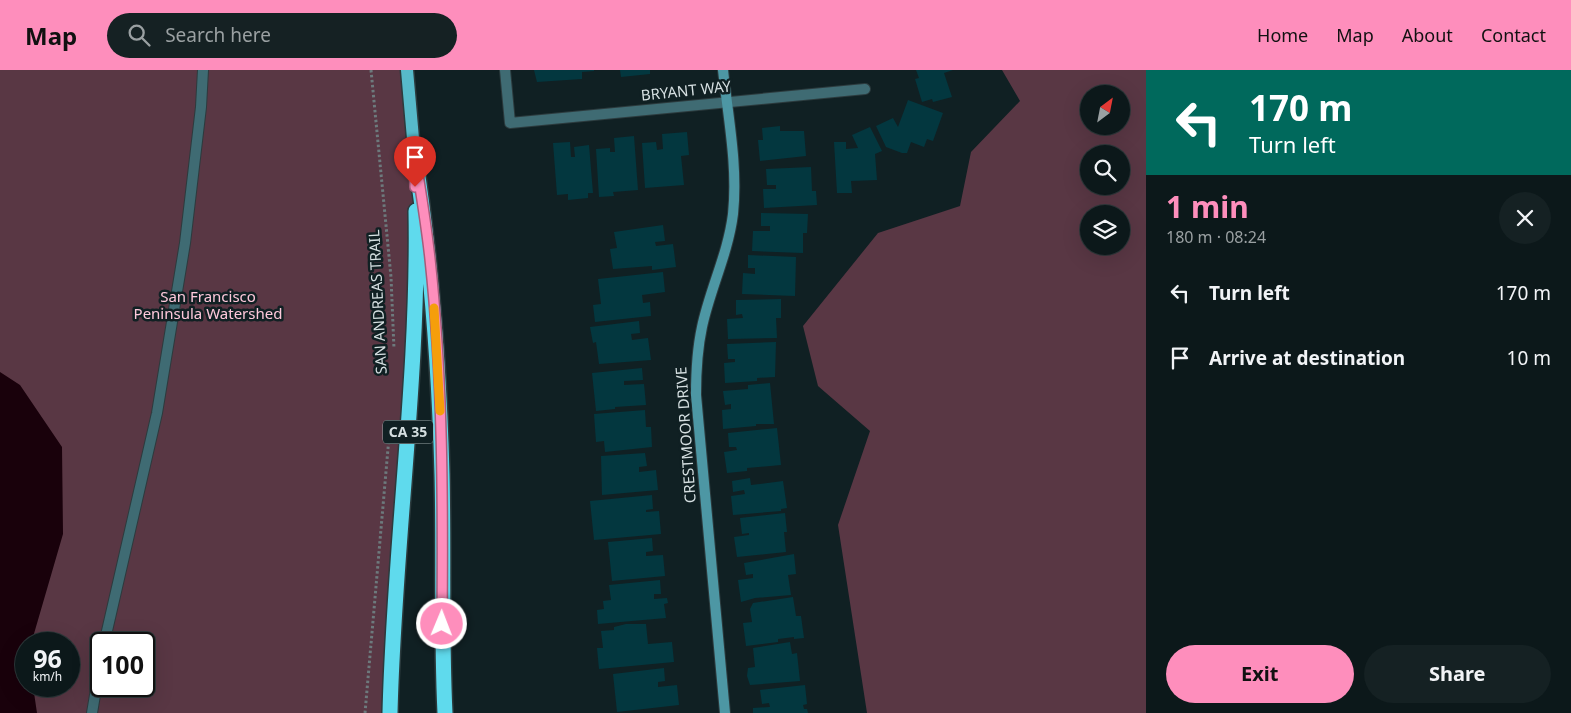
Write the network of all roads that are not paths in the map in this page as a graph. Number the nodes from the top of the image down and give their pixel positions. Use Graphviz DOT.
graph roads {
  1 [pos="203,70"];
  2 [pos="406,70"];
  3 [pos="505,70"];
  4 [pos="723,70"];
  5 [pos="865,89"];
  6 [pos="726,102"];
  7 [pos="414,150"];
  8 [pos="107,632"];
  9 [pos="95,697"];
  10 [pos="92,713"];
  11 [pos="390,713"];
  12 [pos="445,713"];
  13 [pos="725,713"];
  1 -- 8 [label="street"];
  2 -- 7 [label="main road, CA 35"];
  3 -- 6 [label="street, BRYANT WAY"];
  4 -- 6 [label="street, CRESTMOOR DRIVE"];
  5 -- 6 [label="street, BRYANT WAY"];
  6 -- 13 [label="street, CRESTMOOR DRIVE"];
  7 -- 11 [label="highway, CA 35"];
  7 -- 12 [label="highway, CA 35"];
  9 -- 10 [label="street"];
}
